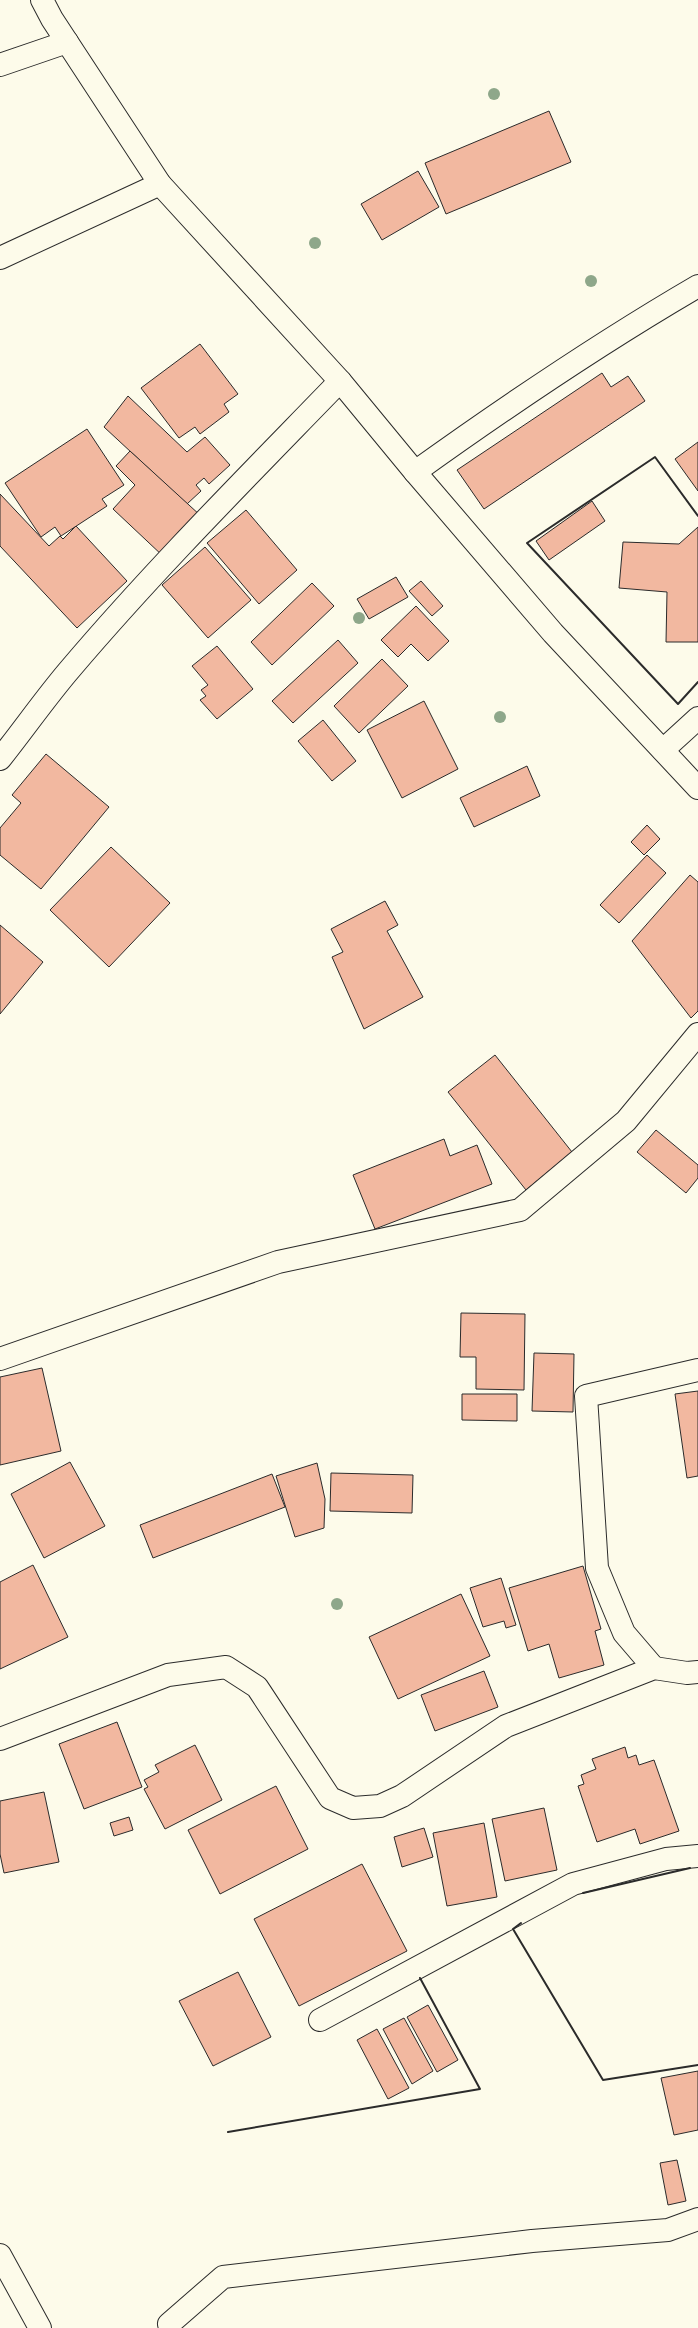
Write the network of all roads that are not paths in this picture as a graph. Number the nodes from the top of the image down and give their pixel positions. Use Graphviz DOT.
graph roads {
  1 [pos="42,0"];
  2 [pos="67,42"];
  3 [pos="0,65"];
  4 [pos="160,184"];
  5 [pos="0,258"];
  6 [pos="698,286"];
  7 [pos="340,381"];
  8 [pos="415,472"];
  9 [pos="698,718"];
  10 [pos="663,750"];
  11 [pos="0,759"];
  12 [pos="698,788"];
  13 [pos="698,1034"];
  14 [pos="0,1359"];
  15 [pos="698,1370"];
  16 [pos="654,1668"];
  17 [pos="698,1672"];
  18 [pos="0,1739"];
  19 [pos="698,1856"];
  20 [pos="320,2020"];
  21 [pos="698,2219"];
  22 [pos="0,2254"];
  23 [pos="164,2327"];
  24 [pos="40,2328"];
  1 -- 2 [label="street"];
  2 -- 3 [label="street"];
  2 -- 4 [label="street"];
  4 -- 5 [label="street"];
  4 -- 7 [label="street"];
  6 -- 8 [label="street"];
  7 -- 8 [label="street"];
  7 -- 11 [label="street"];
  8 -- 10 [label="street"];
  9 -- 10 [label="street"];
  10 -- 12 [label="street"];
  13 -- 14 [label="street"];
  15 -- 16 [label="street"];
  16 -- 17 [label="street"];
  16 -- 18 [label="street"];
  19 -- 20 [label="street"];
  21 -- 23 [label="street"];
  22 -- 24 [label="street"];
}
